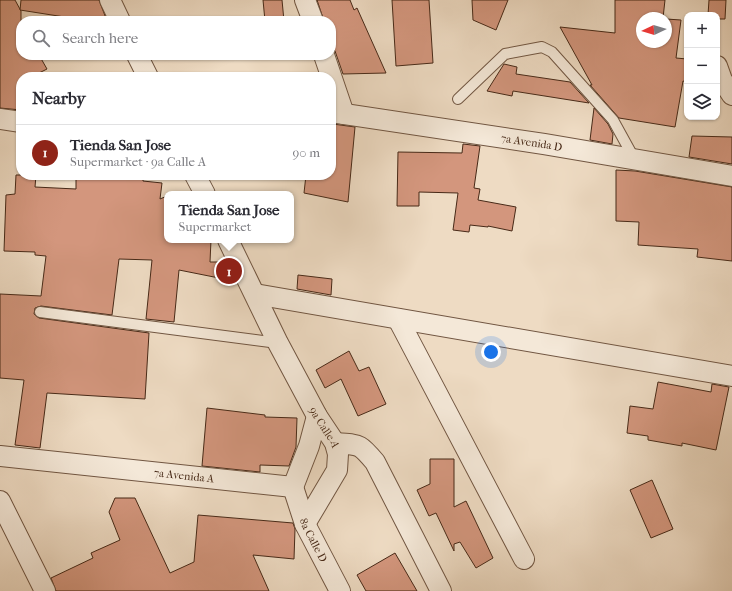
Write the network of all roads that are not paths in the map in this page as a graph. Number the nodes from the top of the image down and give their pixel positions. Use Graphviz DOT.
graph roads {
  1 [pos="110,0"];
  2 [pos="306,0"];
  3 [pos="118,16"];
  4 [pos="311,16"];
  5 [pos="140,60"];
  6 [pos="325,60"];
  7 [pos="146,72"];
  8 [pos="328,72"];
  9 [pos="720,74"];
  10 [pos="732,95"];
  11 [pos="458,99"];
  12 [pos="337,113"];
  13 [pos="0,119"];
  14 [pos="16,121"];
  15 [pos="635,160"];
  16 [pos="732,176"];
  17 [pos="198,180"];
  18 [pos="203,191"];
  19 [pos="230,243"];
  20 [pos="255,294"];
  21 [pos="40,312"];
  22 [pos="398,318"];
  23 [pos="278,343"];
  24 [pos="732,376"];
  25 [pos="317,416"];
  26 [pos="335,444"];
  27 [pos="0,456"];
  28 [pos="293,487"];
  29 [pos="0,501"];
  30 [pos="305,524"];
  31 [pos="524,559"];
  32 [pos="45,591"];
  33 [pos="340,591"];
  34 [pos="441,591"];
  1 -- 3 [label="street"];
  2 -- 4 [label="street"];
  5 -- 7 [label="street"];
  6 -- 8 [label="street"];
  9 -- 10 [label="street"];
  11 -- 15 [label="lane"];
  12 -- 15 [label="street, 7a Avenida D"];
  13 -- 14 [label="street"];
  15 -- 16 [label="street, 7a Avenida D"];
  17 -- 18 [label="street"];
  19 -- 20 [label="street, 9a Calle A"];
  20 -- 22 [label="street"];
  20 -- 23 [label="street, 9a Calle A"];
  21 -- 23 [label="lane"];
  22 -- 24 [label="street"];
  22 -- 31 [label="street"];
  23 -- 25 [label="street, 9a Calle A"];
  25 -- 26 [label="street, 9a Calle A"];
  25 -- 28 [label="street"];
  26 -- 30 [label="street"];
  26 -- 34 [label="street, 9a Calle A"];
  27 -- 28 [label="street, 7a Avenida A"];
  28 -- 30 [label="street, 8a Calle D"];
  29 -- 32 [label="street"];
  30 -- 33 [label="street, 8a Calle D"];
}
